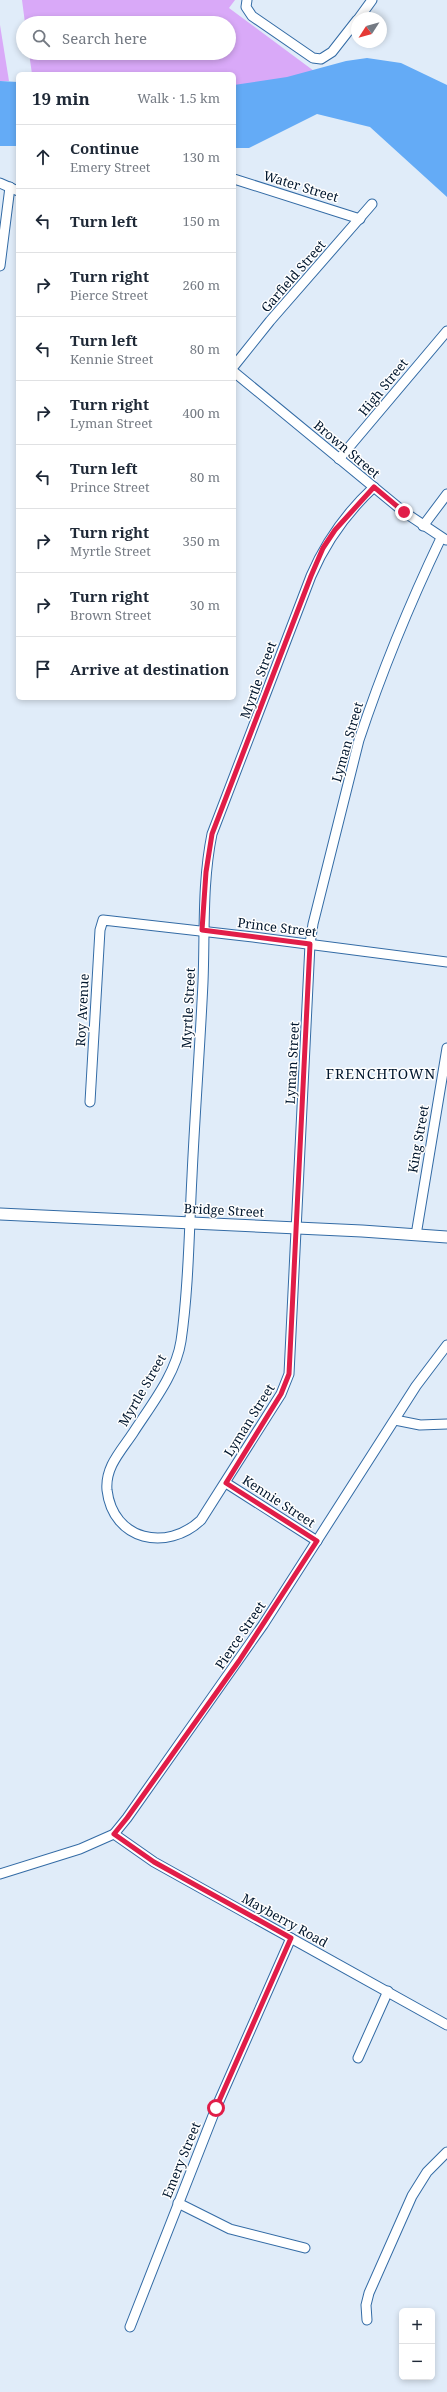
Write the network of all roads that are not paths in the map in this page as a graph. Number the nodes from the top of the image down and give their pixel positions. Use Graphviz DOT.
graph roads {
  1 [pos="372,0"];
  2 [pos="247,4"];
  3 [pos="363,12"];
  4 [pos="351,28"];
  5 [pos="236,180"];
  6 [pos="0,183"];
  7 [pos="14,189"];
  8 [pos="372,204"];
  9 [pos="360,219"];
  10 [pos="0,266"];
  11 [pos="447,331"];
  12 [pos="236,364"];
  13 [pos="236,374"];
  14 [pos="339,459"];
  15 [pos="374,487"];
  16 [pos="447,494"];
  17 [pos="423,526"];
  18 [pos="444,540"];
  19 [pos="103,920"];
  20 [pos="202,930"];
  21 [pos="310,944"];
  22 [pos="447,962"];
  23 [pos="447,1048"];
  24 [pos="90,1102"];
  25 [pos="0,1214"];
  26 [pos="190,1223"];
  27 [pos="295,1229"];
  28 [pos="416,1235"];
  29 [pos="447,1237"];
  30 [pos="447,1344"];
  31 [pos="395,1420"];
  32 [pos="447,1424"];
  33 [pos="226,1483"];
  34 [pos="141,1536"];
  35 [pos="317,1541"];
  36 [pos="114,1834"];
  37 [pos="0,1874"];
  38 [pos="291,1938"];
  39 [pos="388,1991"];
  40 [pos="447,2025"];
  41 [pos="358,2058"];
  42 [pos="447,2152"];
  43 [pos="178,2203"];
  44 [pos="305,2248"];
  45 [pos="367,2320"];
  46 [pos="130,2327"];
  1 -- 3 [label="street"];
  2 -- 4 [label="street"];
  5 -- 9 [label="street, Water Street"];
  6 -- 7 [label="street"];
  7 -- 10 [label="street"];
  8 -- 9 [label="street, Garfield Street"];
  9 -- 12 [label="street, Garfield Street"];
  11 -- 14 [label="street, High Street"];
  13 -- 14 [label="street, Brown Street"];
  14 -- 15 [label="street, Brown Street"];
  15 -- 17 [label="street, Brown Street"];
  15 -- 20 [label="street, Myrtle Street"];
  16 -- 17 [label="street"];
  17 -- 18 [label="street, Brown Street"];
  18 -- 21 [label="street, Lyman Street"];
  19 -- 20 [label="street, Prince Street"];
  19 -- 24 [label="street, Roy Avenue"];
  20 -- 21 [label="street, Prince Street"];
  20 -- 26 [label="street, Myrtle Street"];
  21 -- 22 [label="street, Prince Street"];
  21 -- 27 [label="street, Lyman Street"];
  23 -- 28 [label="street, King Street"];
  25 -- 26 [label="street, Bridge Street"];
  26 -- 27 [label="street, Bridge Street"];
  26 -- 34 [label="street, Myrtle Street"];
  27 -- 28 [label="street, Bridge Street"];
  27 -- 33 [label="street, Lyman Street"];
  28 -- 29 [label="street, Bridge Street"];
  30 -- 31 [label="street, Pierce Street"];
  31 -- 32 [label="street"];
  31 -- 35 [label="street, Pierce Street"];
  33 -- 34 [label="street, Lyman Street"];
  33 -- 35 [label="street, Kennie Street"];
  35 -- 36 [label="street, Pierce Street"];
  36 -- 37 [label="street, Pierce Street"];
  36 -- 38 [label="street, Mayberry Road"];
  38 -- 39 [label="street, Mayberry Road"];
  38 -- 43 [label="street, Emery Street"];
  39 -- 40 [label="street, Mayberry Road"];
  39 -- 41 [label="street"];
  42 -- 45 [label="street"];
  43 -- 44 [label="street"];
  43 -- 46 [label="street, Emery Street"];
}
